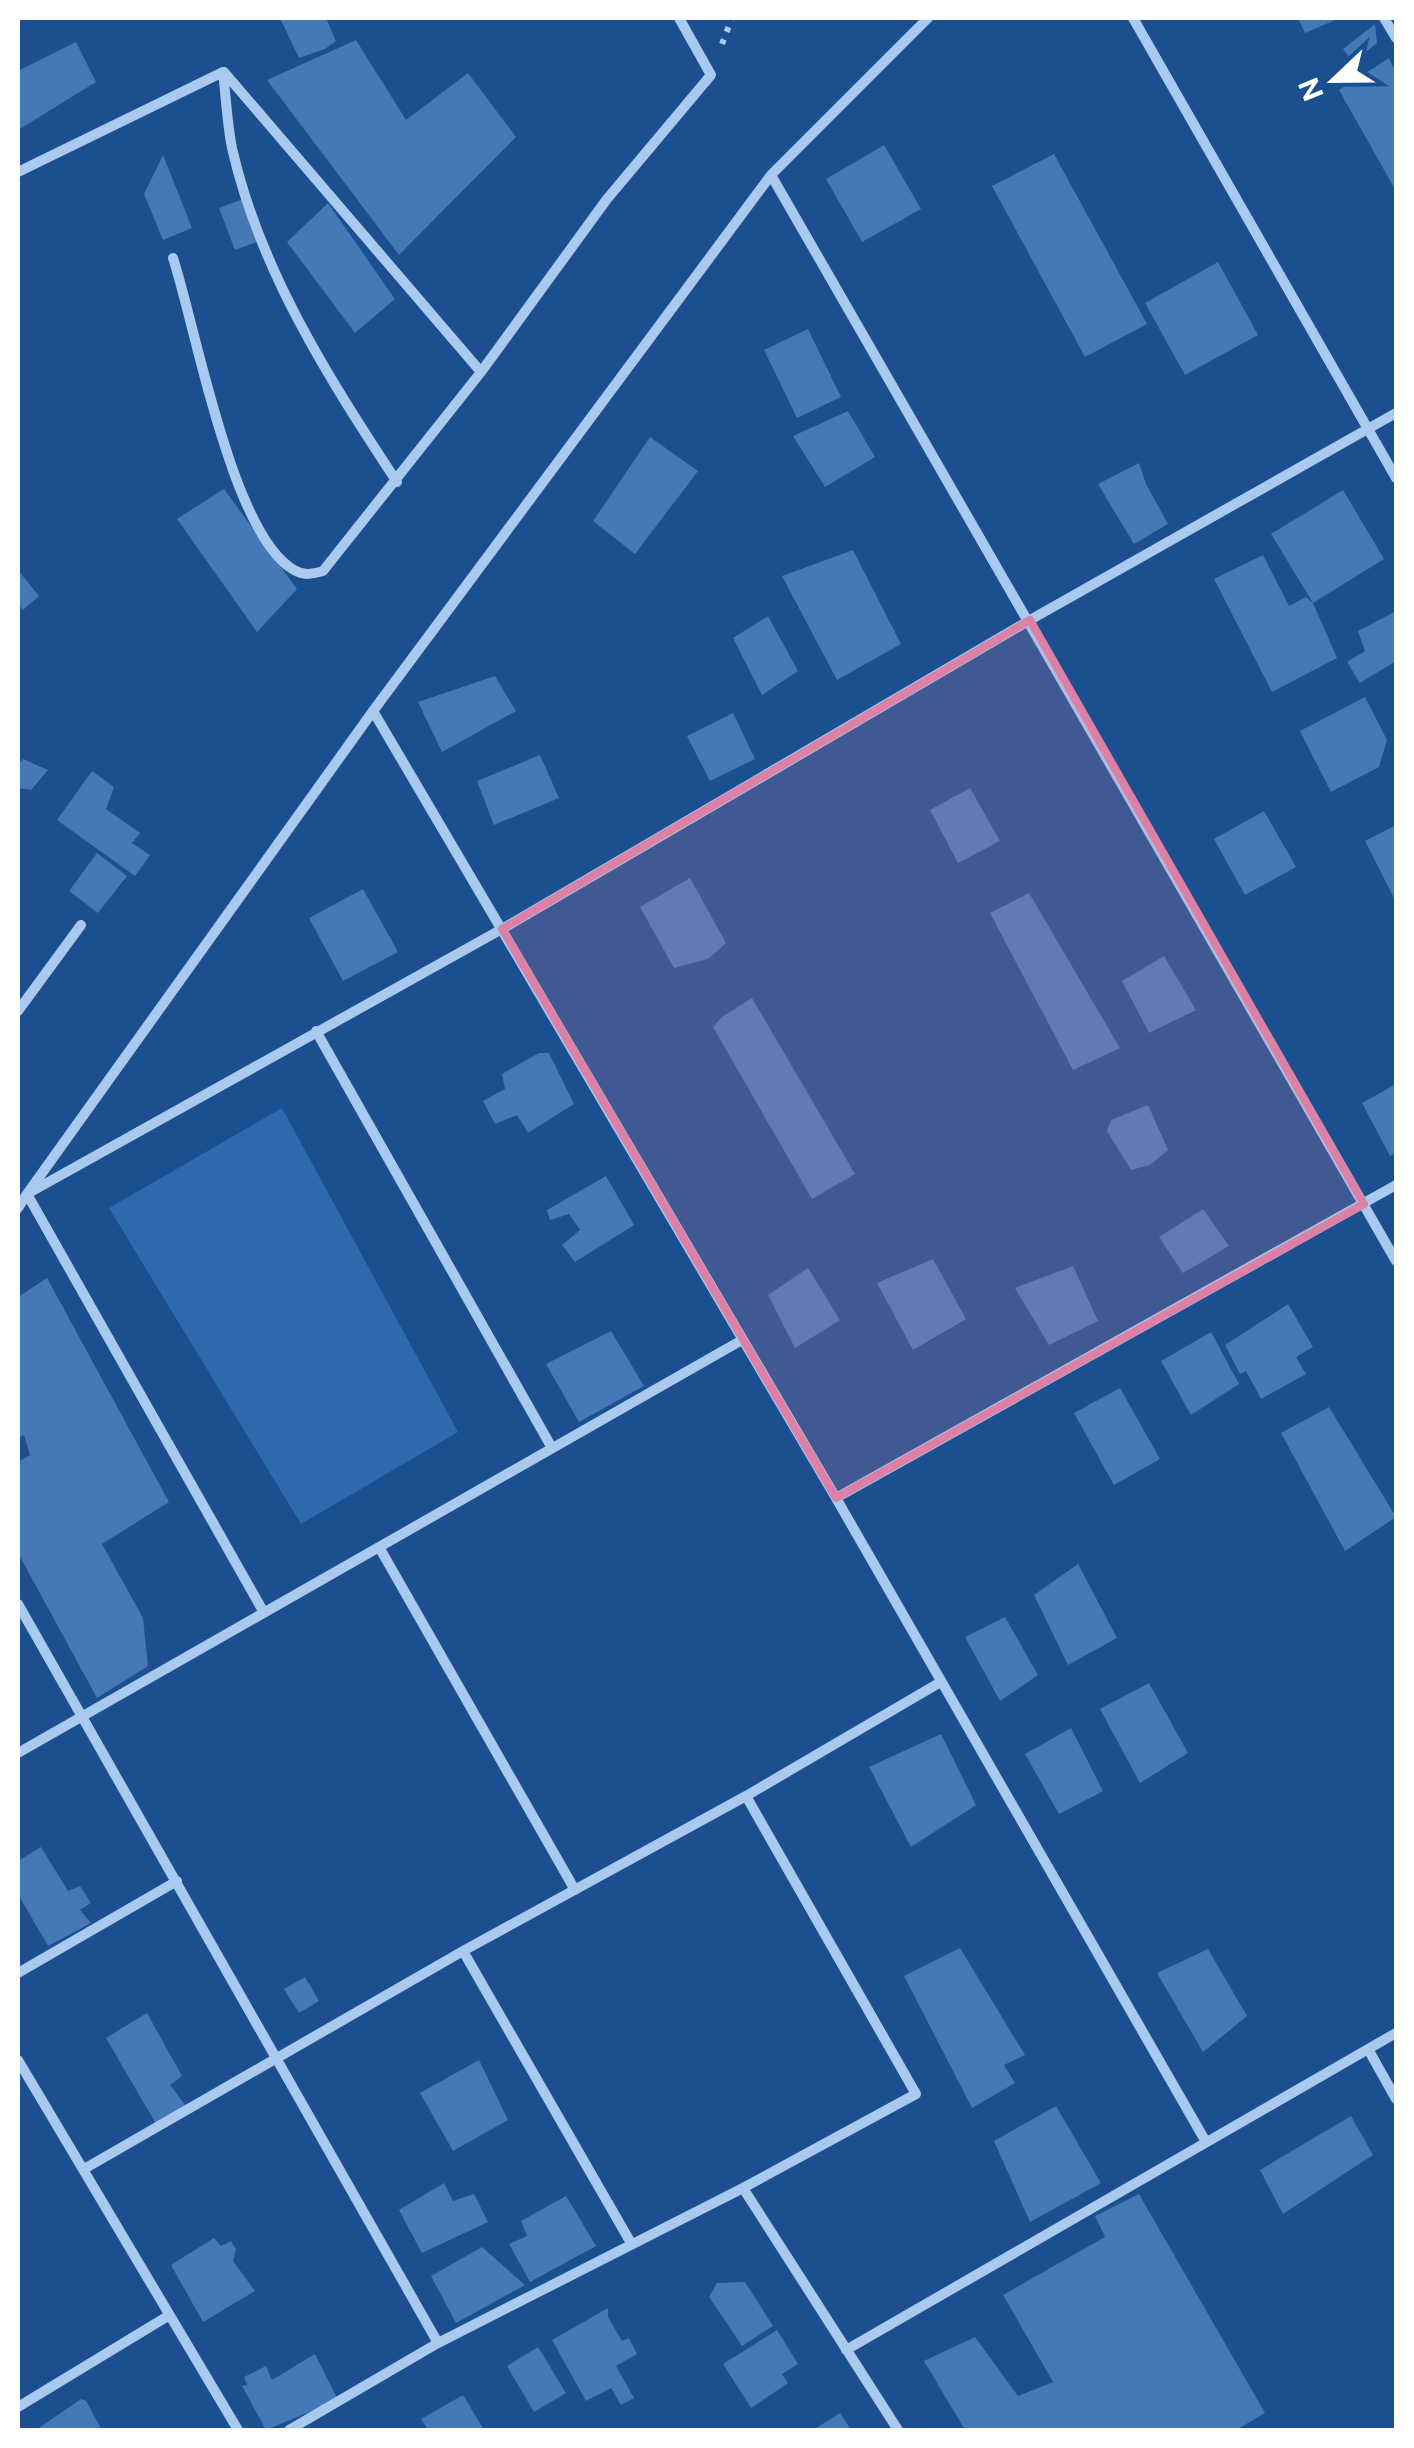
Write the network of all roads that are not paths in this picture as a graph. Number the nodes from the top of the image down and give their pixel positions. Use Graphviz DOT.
graph roads {
  1 [pos="679,18"];
  2 [pos="928,18"];
  3 [pos="1133,18"];
  4 [pos="1389,19"];
  5 [pos="1396,38"];
  6 [pos="224,72"];
  7 [pos="18,172"];
  8 [pos="771,175"];
  9 [pos="174,258"];
  10 [pos="481,372"];
  11 [pos="1396,413"];
  12 [pos="1369,429"];
  13 [pos="1396,478"];
  14 [pos="397,482"];
  15 [pos="1030,620"];
  16 [pos="374,711"];
  17 [pos="81,925"];
  18 [pos="502,930"];
  19 [pos="18,1011"];
  20 [pos="316,1031"];
  21 [pos="1396,1185"];
  22 [pos="27,1194"];
  23 [pos="1364,1204"];
  24 [pos="18,1208"];
  25 [pos="1396,1260"];
  26 [pos="742,1340"];
  27 [pos="552,1448"];
  28 [pos="836,1498"];
  29 [pos="379,1547"];
  30 [pos="18,1604"];
  31 [pos="263,1612"];
  32 [pos="939,1683"];
  33 [pos="80,1717"];
  34 [pos="18,1753"];
  35 [pos="746,1796"];
  36 [pos="177,1881"];
  37 [pos="575,1890"];
  38 [pos="463,1951"];
  39 [pos="18,1973"];
  40 [pos="1396,2033"];
  41 [pos="1368,2049"];
  42 [pos="278,2059"];
  43 [pos="18,2060"];
  44 [pos="1396,2099"];
  45 [pos="1206,2142"];
  46 [pos="84,2169"];
  47 [pos="743,2188"];
  48 [pos="631,2243"];
  49 [pos="168,2316"];
  50 [pos="438,2343"];
  51 [pos="846,2350"];
  52 [pos="18,2407"];
  53 [pos="238,2430"];
  54 [pos="289,2430"];
  55 [pos="898,2430"];
  1 -- 10 [label="street"];
  2 -- 8 [label="street"];
  3 -- 12 [label="street"];
  4 -- 5 [label="street"];
  6 -- 7 [label="street"];
  6 -- 10 [label="street"];
  6 -- 14 [label="street"];
  8 -- 15 [label="street"];
  8 -- 16 [label="street"];
  9 -- 14 [label="street"];
  10 -- 14 [label="street"];
  11 -- 12 [label="street"];
  12 -- 13 [label="street"];
  12 -- 15 [label="street"];
  15 -- 18 [label="street"];
  15 -- 23 [label="street"];
  16 -- 18 [label="street"];
  16 -- 22 [label="street"];
  17 -- 19 [label="street"];
  18 -- 20 [label="street"];
  18 -- 26 [label="street"];
  20 -- 22 [label="street"];
  20 -- 27 [label="street"];
  21 -- 23 [label="street"];
  22 -- 24 [label="street"];
  22 -- 31 [label="street"];
  23 -- 25 [label="street"];
  23 -- 28 [label="street"];
  26 -- 27 [label="street"];
  26 -- 28 [label="street"];
  27 -- 29 [label="street"];
  28 -- 32 [label="street"];
  29 -- 31 [label="street"];
  29 -- 37 [label="street"];
  30 -- 33 [label="street"];
  31 -- 33 [label="street"];
  32 -- 35 [label="street"];
  32 -- 45 [label="street"];
  33 -- 34 [label="street"];
  33 -- 36 [label="street"];
  35 -- 37 [label="street"];
  35 -- 47 [label="street"];
  36 -- 39 [label="street"];
  36 -- 42 [label="street"];
  37 -- 38 [label="street"];
  38 -- 42 [label="street"];
  38 -- 48 [label="street"];
  40 -- 41 [label="street"];
  41 -- 44 [label="street"];
  41 -- 45 [label="street"];
  42 -- 46 [label="street"];
  42 -- 50 [label="street"];
  43 -- 46 [label="street"];
  45 -- 51 [label="street"];
  46 -- 49 [label="street"];
  47 -- 48 [label="street"];
  47 -- 51 [label="street"];
  48 -- 50 [label="street"];
  49 -- 52 [label="street"];
  49 -- 53 [label="street"];
  50 -- 54 [label="street"];
  51 -- 55 [label="street"];
}
